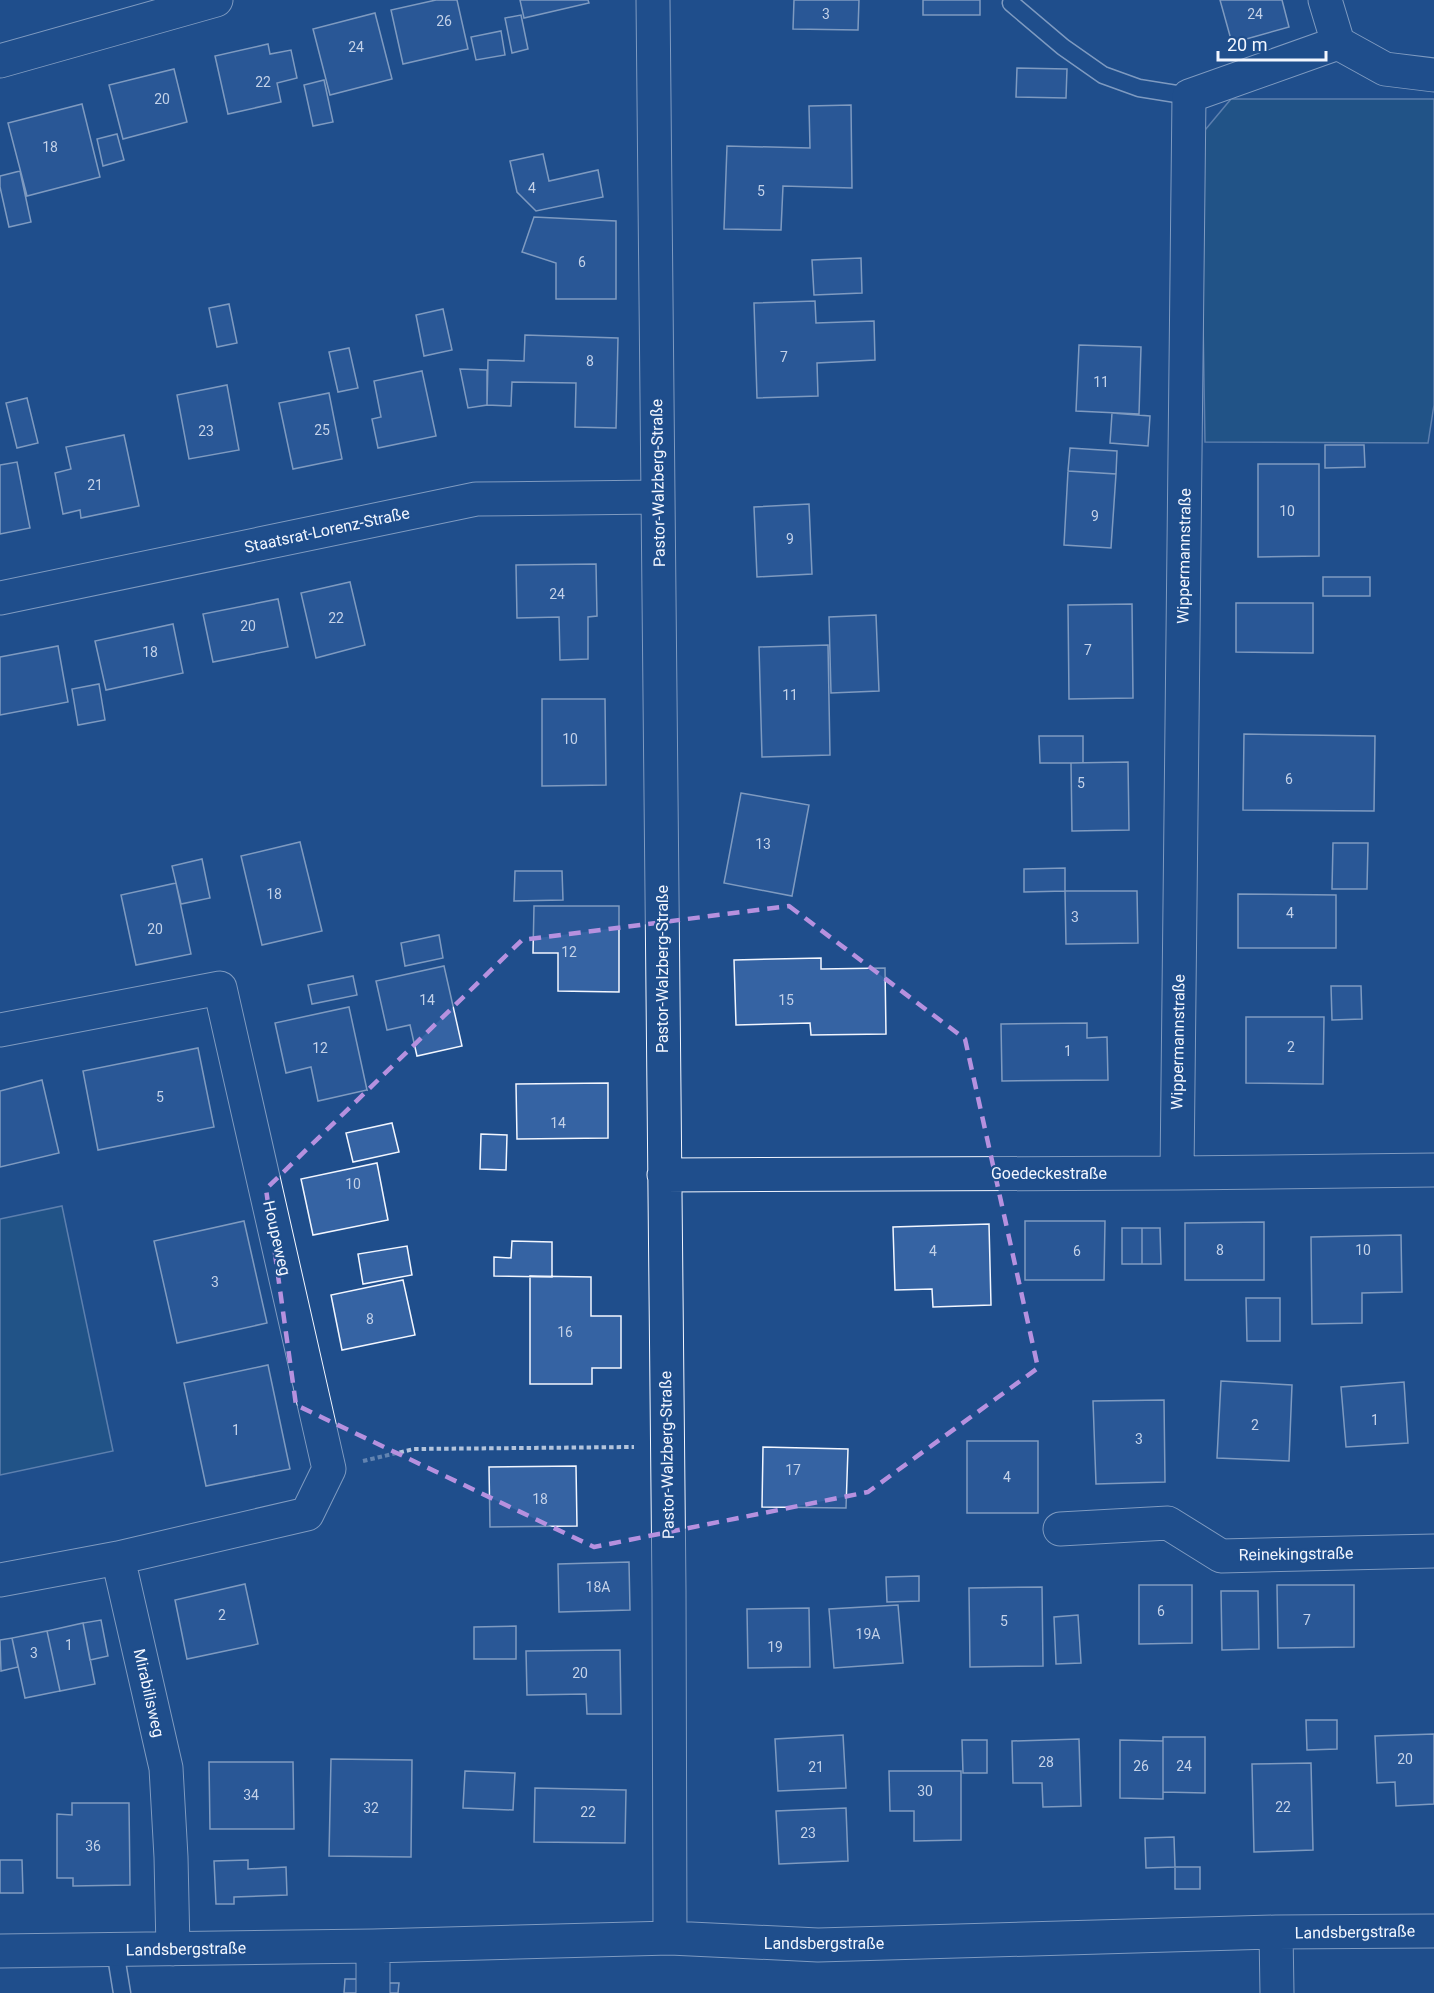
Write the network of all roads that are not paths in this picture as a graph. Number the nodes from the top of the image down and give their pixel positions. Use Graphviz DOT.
graph roads {
  1 [pos="216,0"];
  2 [pos="653,0"];
  3 [pos="1325,0"];
  4 [pos="1011,3"];
  5 [pos="1338,43"];
  6 [pos="0,61"];
  7 [pos="1434,75"];
  8 [pos="1190,96"];
  9 [pos="658,497"];
  10 [pos="0,598"];
  11 [pos="0,1030"];
  12 [pos="1434,1170"];
  13 [pos="1177,1173"];
  14 [pos="664,1175"];
  15 [pos="1060,1528"];
  16 [pos="1434,1551"];
  17 [pos="118,1558"];
  18 [pos="0,1580"];
  19 [pos="1434,1931"];
  20 [pos="1276,1932"];
  21 [pos="670,1938"];
  22 [pos="373,1946"];
  23 [pos="173,1949"];
  24 [pos="115,1950"];
  25 [pos="0,1951"];
  26 [pos="122,1993"];
  27 [pos="373,1993"];
  28 [pos="1277,1993"];
  1 -- 6 [label="street"];
  2 -- 9 [label="street, Pastor-Walzberg-Straße"];
  3 -- 5 [label="street"];
  4 -- 8 [label="lane"];
  5 -- 7 [label="street"];
  5 -- 8 [label="street"];
  8 -- 13 [label="street, Wippermannstraße"];
  9 -- 10 [label="street, Staatsrat-Lorenz-Straße"];
  9 -- 14 [label="street, Pastor-Walzberg-Straße"];
  11 -- 17 [label="street, Houpeweg"];
  12 -- 13 [label="street, Goedeckestraße"];
  13 -- 14 [label="street, Goedeckestraße"];
  14 -- 21 [label="street, Pastor-Walzberg-Straße"];
  15 -- 16 [label="street, Reinekingstraße"];
  17 -- 18 [label="street"];
  17 -- 23 [label="street, Mirabilisweg"];
  19 -- 20 [label="street, Landsbergstraße"];
  20 -- 21 [label="street, Landsbergstraße"];
  20 -- 28 [label="street, Landsbergstraße"];
  21 -- 22 [label="street, Landsbergstraße"];
  22 -- 23 [label="street, Landsbergstraße"];
  22 -- 27 [label="street"];
  23 -- 24 [label="street, Landsbergstraße"];
  24 -- 25 [label="street, Landsbergstraße"];
  24 -- 26 [label="lane"];
}
